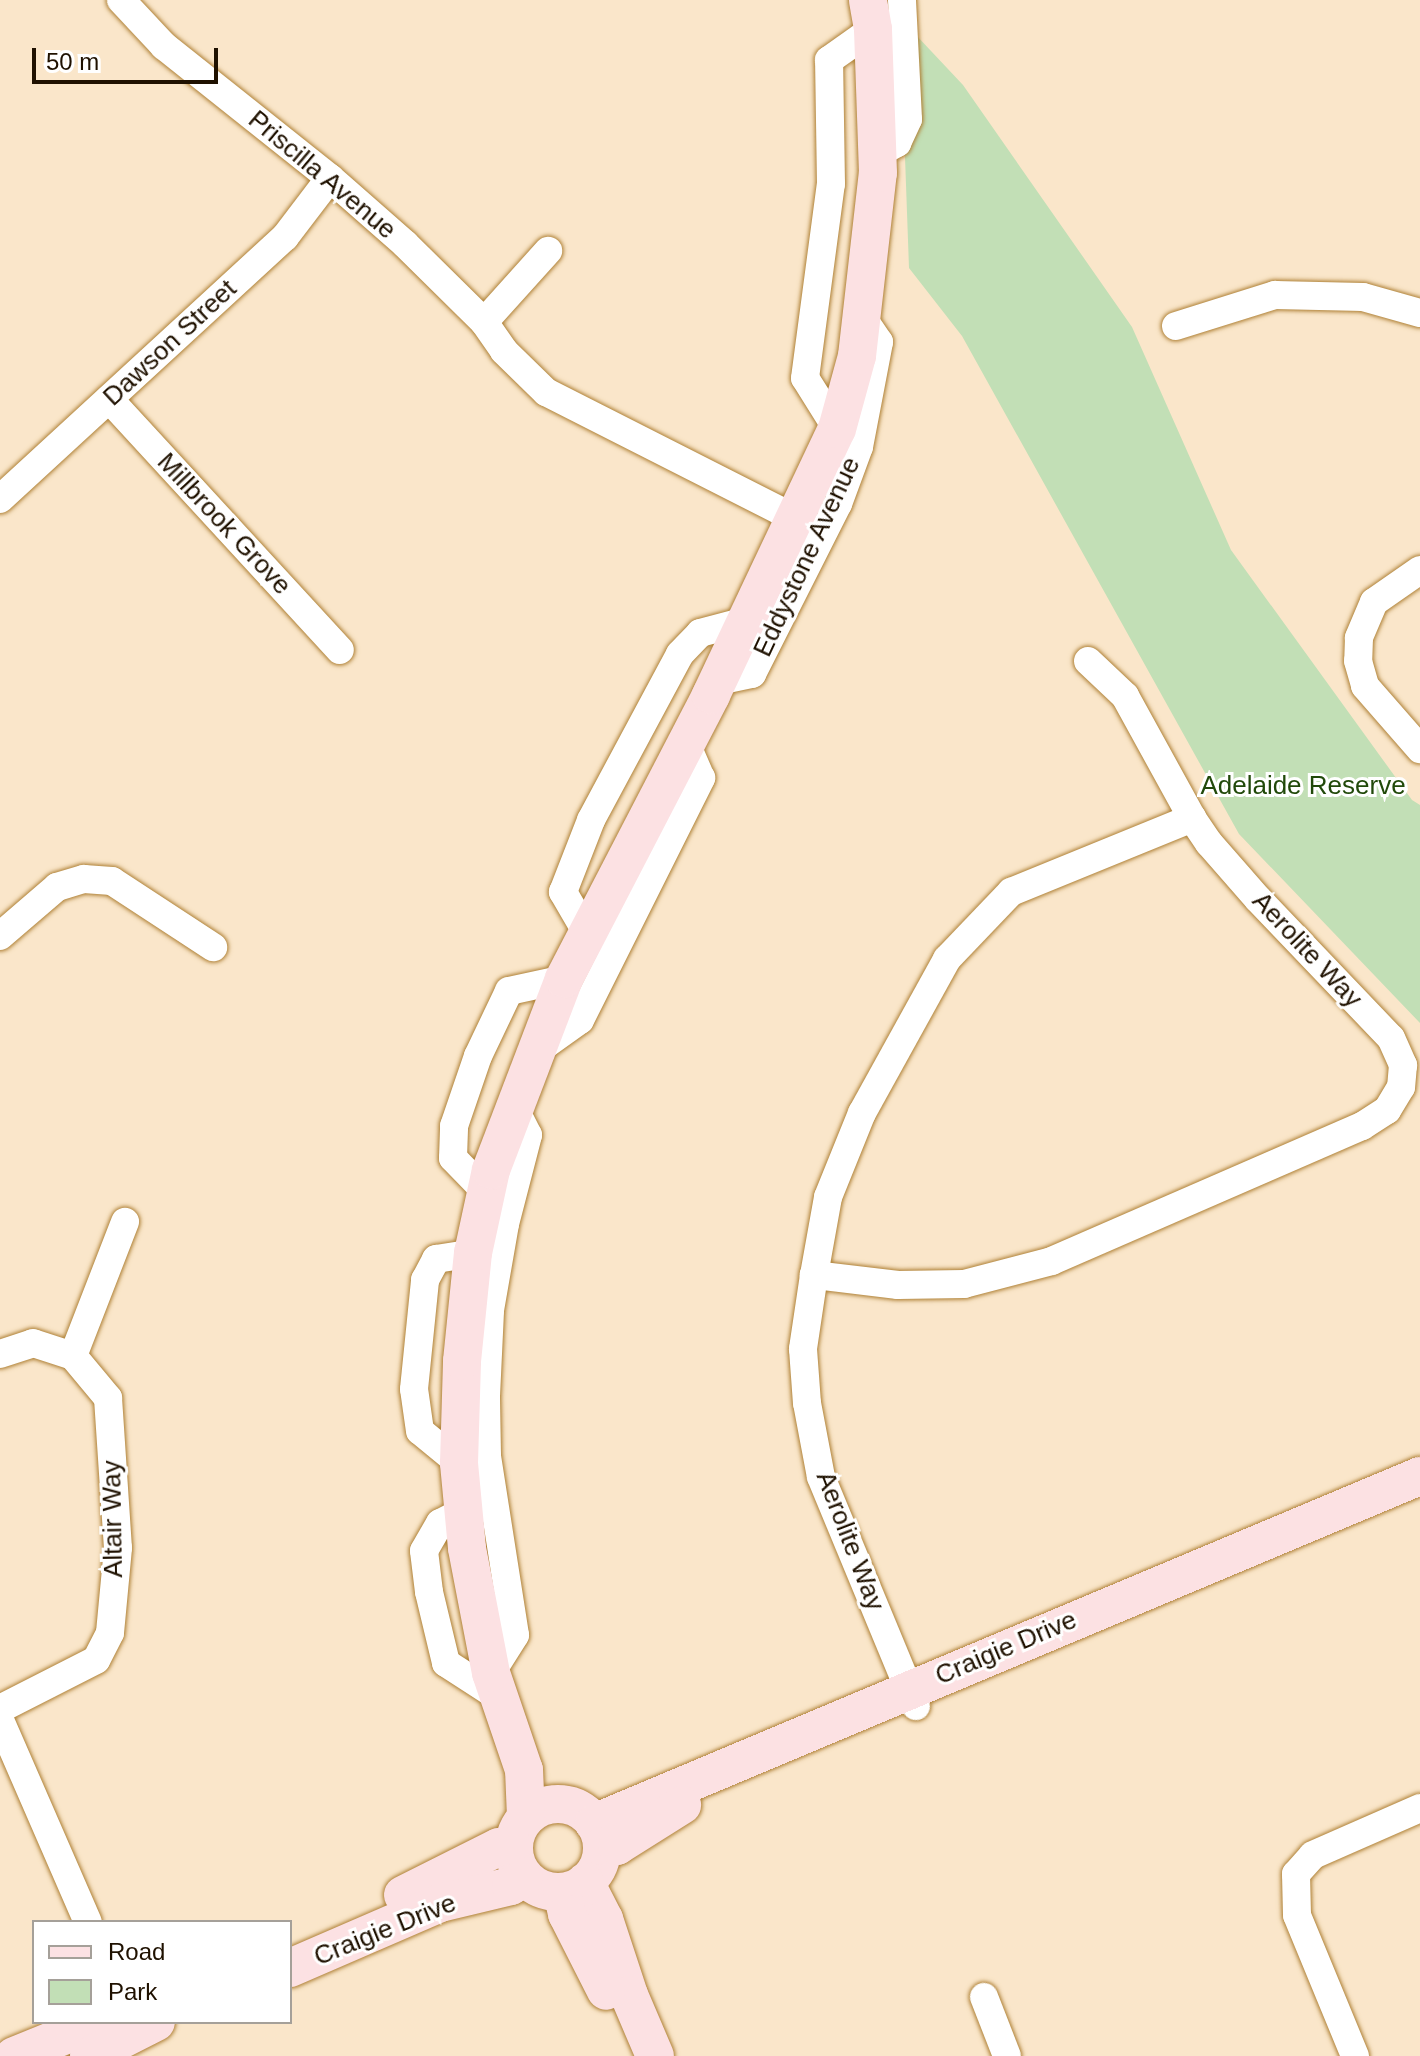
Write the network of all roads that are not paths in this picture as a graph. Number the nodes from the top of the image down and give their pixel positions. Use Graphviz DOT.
graph roads {
  1 [pos="121,0"];
  2 [pos="902,0"];
  3 [pos="870,14"];
  4 [pos="879,153"];
  5 [pos="330,178"];
  6 [pos="548,251"];
  7 [pos="1420,313"];
  8 [pos="861,315"];
  9 [pos="484,322"];
  10 [pos="1176,326"];
  11 [pos="109,399"];
  12 [pos="837,429"];
  13 [pos="0,499"];
  14 [pos="794,518"];
  15 [pos="1420,570"];
  16 [pos="745,621"];
  17 [pos="340,650"];
  18 [pos="1088,661"];
  19 [pos="718,681"];
  20 [pos="685,741"];
  21 [pos="1420,749"];
  22 [pos="1192,818"];
  23 [pos="588,935"];
  24 [pos="0,936"];
  25 [pos="213,947"];
  26 [pos="564,979"];
  27 [pos="535,1052"];
  28 [pos="513,1105"];
  29 [pos="485,1191"];
  30 [pos="125,1222"];
  31 [pos="814,1275"];
  32 [pos="0,1354"];
  33 [pos="73,1356"];
  34 [pos="1420,1476"];
  35 [pos="1420,1500"];
  36 [pos="496,1685"];
  37 [pos="913,1697"];
  38 [pos="0,1709"];
  39 [pos="0,1720"];
  40 [pos="524,1770"];
  41 [pos="1420,1808"];
  42 [pos="590,1825"];
  43 [pos="521,1847"];
  44 [pos="573,1887"];
  45 [pos="87,1920"];
  46 [pos="292,1942"];
  47 [pos="292,1967"];
  48 [pos="984,1997"];
  49 [pos="93,2024"];
  50 [pos="152,2024"];
  51 [pos="14,2056"];
  52 [pos="89,2056"];
  53 [pos="631,2056"];
  54 [pos="655,2056"];
  55 [pos="1007,2056"];
  56 [pos="1355,2056"];
  1 -- 5 [label="street, Priscilla Avenue"];
  2 -- 4 [label="street"];
  3 -- 4 [label="main road, Eddystone Avenue"];
  3 -- 12 [label="street, Eddystone Avenue"];
  4 -- 8 [label="main road, Eddystone Avenue"];
  5 -- 9 [label="street, Priscilla Avenue"];
  5 -- 11 [label="street, Dawson Street"];
  6 -- 9 [label="street"];
  7 -- 10 [label="street"];
  8 -- 12 [label="main road, Eddystone Avenue"];
  8 -- 19 [label="street, Eddystone Avenue"];
  9 -- 14 [label="street, Priscilla Avenue"];
  11 -- 13 [label="street, Dawson Street"];
  11 -- 17 [label="street, Millbrook Grove"];
  12 -- 14 [label="main road, Eddystone Avenue"];
  14 -- 16 [label="main road, Eddystone Avenue"];
  15 -- 21 [label="street"];
  16 -- 19 [label="main road, Eddystone Avenue"];
  16 -- 23 [label="street, Eddystone Avenue"];
  18 -- 22 [label="street"];
  19 -- 20 [label="main road, Eddystone Avenue"];
  20 -- 23 [label="main road, Eddystone Avenue"];
  20 -- 27 [label="street"];
  22 -- 31 [label="street, Aerolite Way"];
  22 -- 31 [label="street, Aerolite Way"];
  23 -- 26 [label="main road, Eddystone Avenue"];
  24 -- 25 [label="street"];
  26 -- 27 [label="main road, Eddystone Avenue"];
  26 -- 29 [label="street"];
  27 -- 28 [label="main road, Eddystone Avenue"];
  28 -- 29 [label="main road, Eddystone Avenue"];
  28 -- 36 [label="street"];
  29 -- 36 [label="main road, Eddystone Avenue"];
  30 -- 33 [label="street"];
  31 -- 37 [label="street, Aerolite Way"];
  32 -- 33 [label="street"];
  33 -- 38 [label="street, Altair Way"];
  34 -- 37 [label="main road, Craigie Drive"];
  35 -- 37 [label="main road, Craigie Drive"];
  36 -- 40 [label="main road, Eddystone Avenue"];
  37 -- 42 [label="main road, Craigie Drive"];
  39 -- 45 [label="street"];
  40 -- 42 [label="main road"];
  40 -- 43 [label="main road, Eddystone Avenue"];
  41 -- 56 [label="street"];
  42 -- 43 [label="main road"];
  42 -- 44 [label="main road"];
  43 -- 44 [label="main road"];
  43 -- 46 [label="main road, Craigie Drive"];
  43 -- 47 [label="main road, Craigie Drive"];
  44 -- 53 [label="main road"];
  44 -- 54 [label="main road"];
  48 -- 55 [label="street"];
  49 -- 51 [label="main road"];
  50 -- 52 [label="main road"];
}
